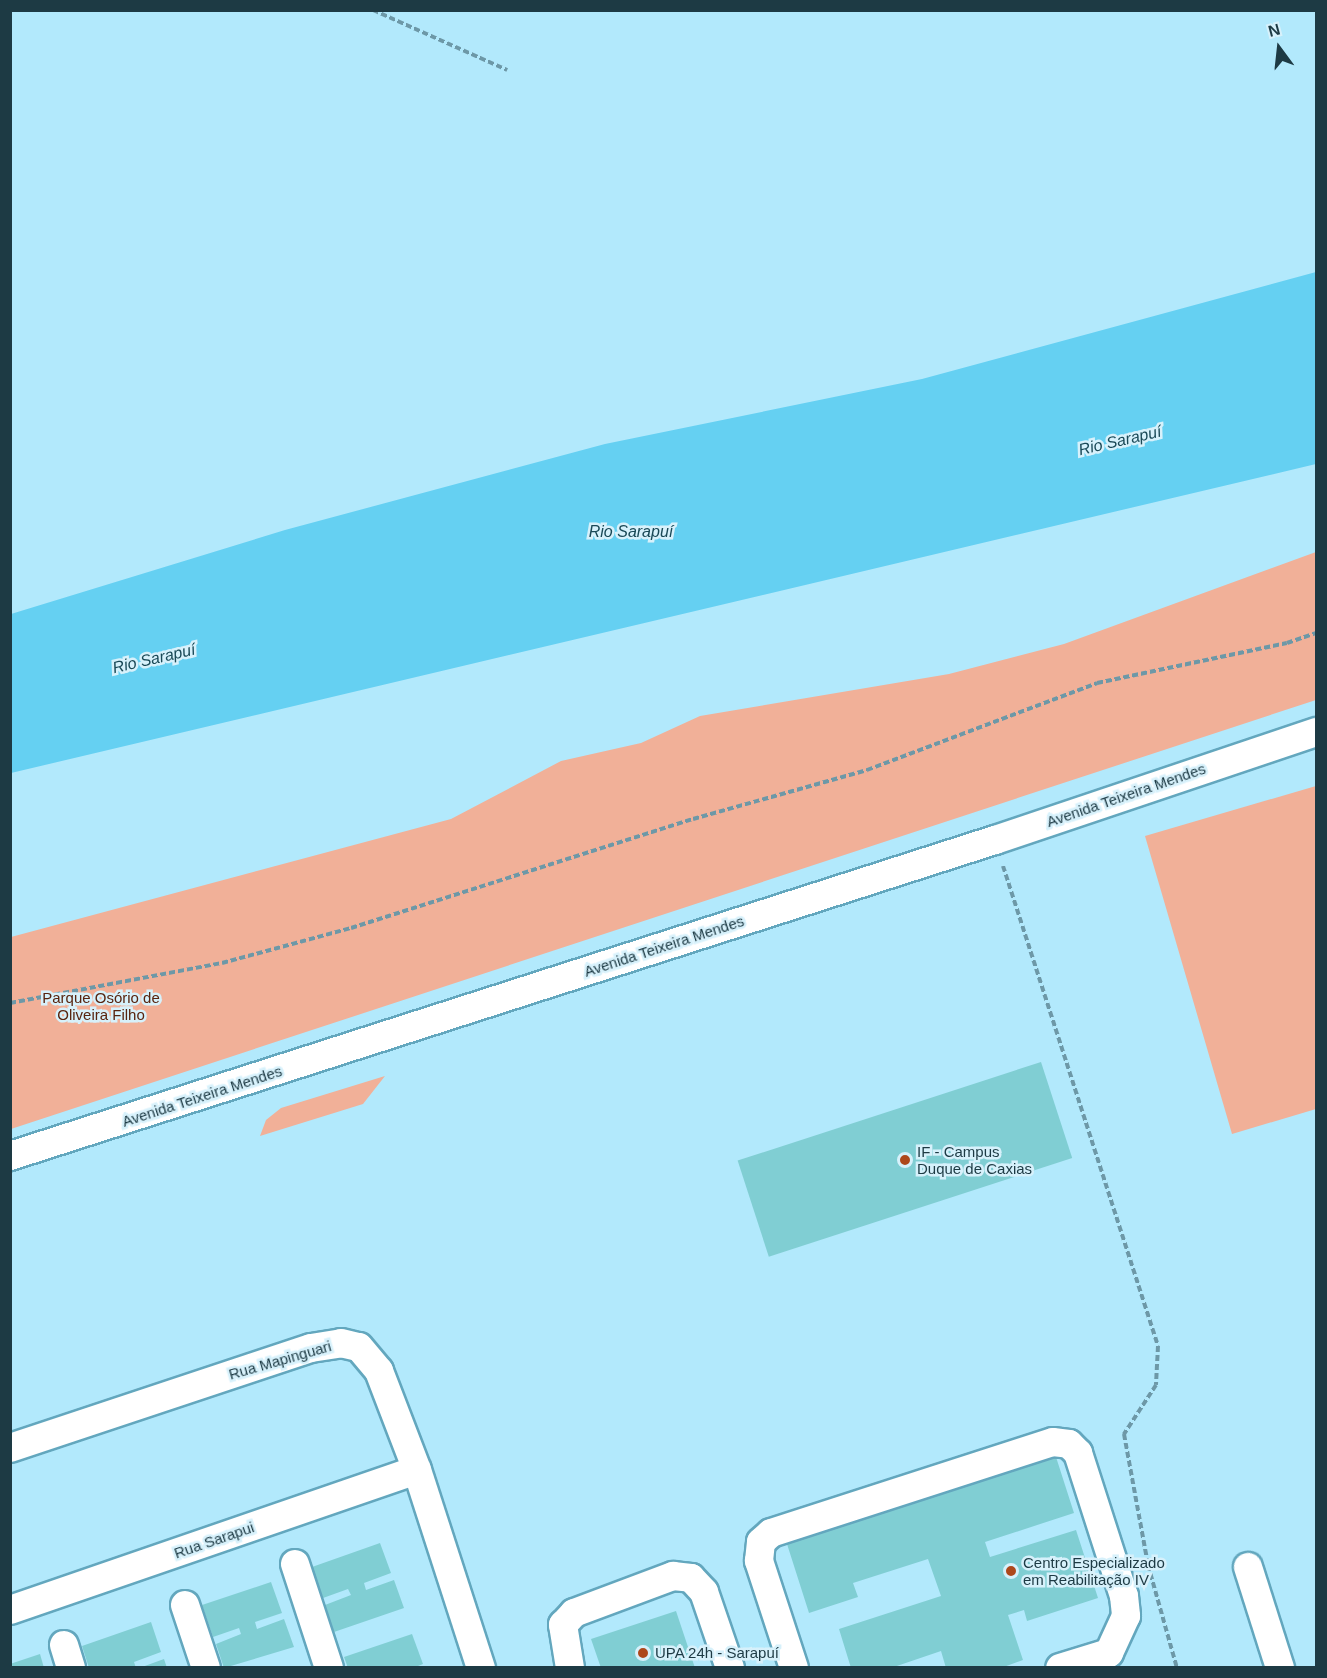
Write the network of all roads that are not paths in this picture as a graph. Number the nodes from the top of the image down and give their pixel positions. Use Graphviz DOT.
graph roads {
  1 [pos="1317,732"];
  2 [pos="10,1156"];
  3 [pos="10,1448"];
  4 [pos="417,1470"];
  5 [pos="294,1564"];
  6 [pos="1248,1567"];
  7 [pos="185,1605"];
  8 [pos="10,1610"];
  9 [pos="1112,1660"];
  10 [pos="206,1668"];
  11 [pos="329,1668"];
  12 [pos="481,1668"];
  13 [pos="570,1668"];
  14 [pos="730,1668"];
  15 [pos="794,1668"];
  16 [pos="1060,1668"];
  17 [pos="1280,1668"];
  1 -- 2 [label="street, Avenida Teixeira Mendes"];
  3 -- 4 [label="street, Rua Mapinguari"];
  4 -- 8 [label="street, Rua Sarapui"];
  4 -- 12 [label="street, Rua Mapinguari"];
  5 -- 11 [label="street"];
  6 -- 17 [label="street"];
  7 -- 10 [label="street"];
  9 -- 15 [label="street"];
  9 -- 16 [label="street"];
  13 -- 14 [label="street"];
}
